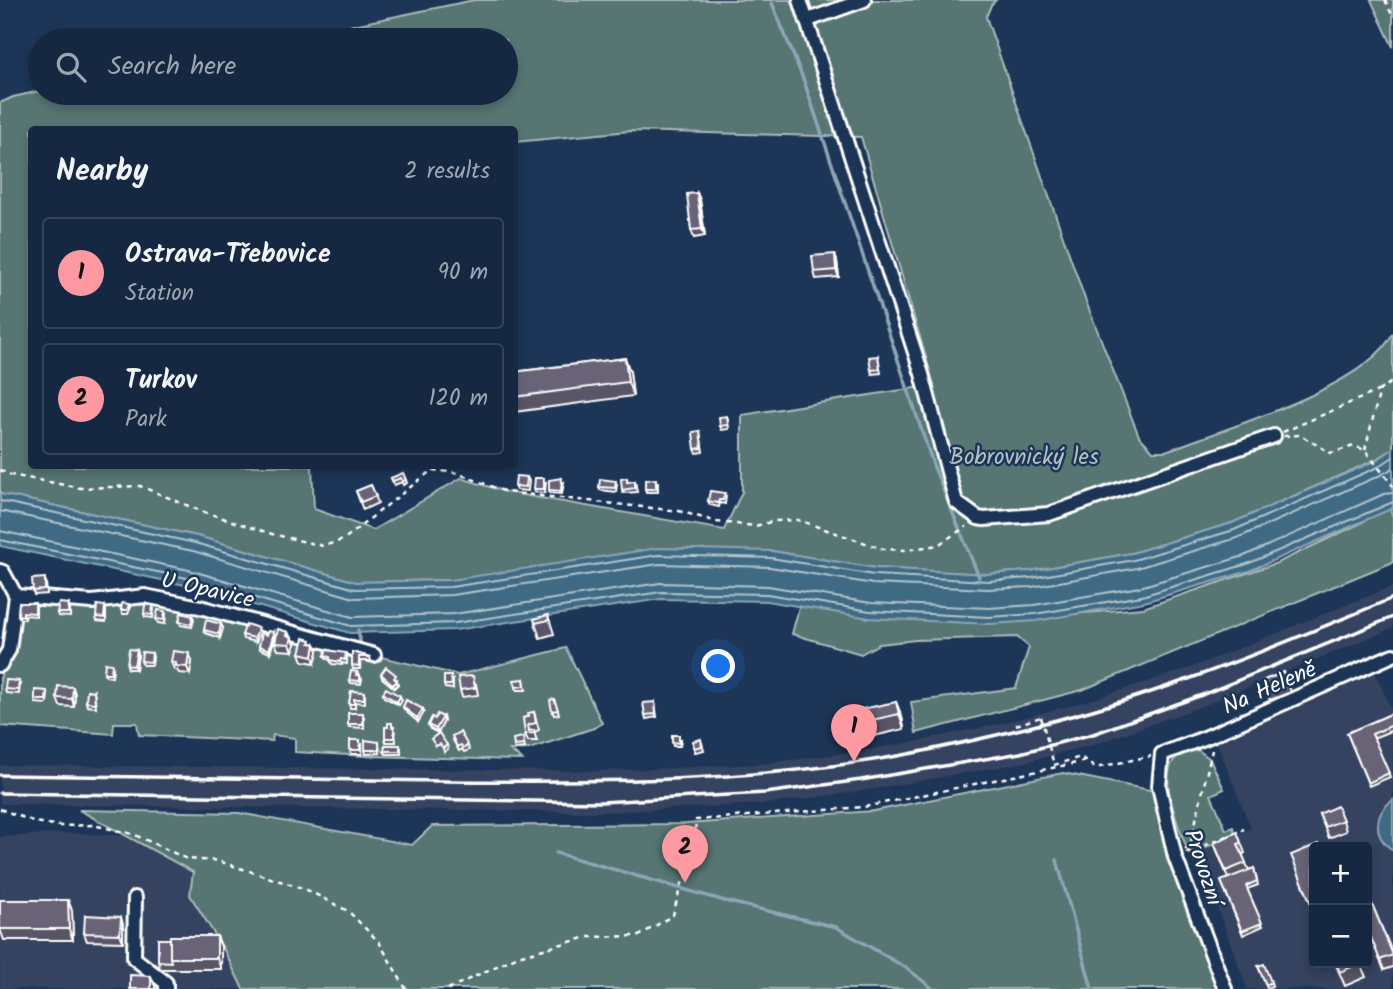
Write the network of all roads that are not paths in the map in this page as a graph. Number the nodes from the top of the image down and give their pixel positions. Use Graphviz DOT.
graph roads {
  1 [pos="800,0"];
  2 [pos="864,0"];
  3 [pos="807,20"];
  4 [pos="1274,436"];
  5 [pos="0,571"];
  6 [pos="16,596"];
  7 [pos="374,655"];
  8 [pos="1393,655"];
  9 [pos="0,664"];
  10 [pos="1162,754"];
  11 [pos="135,898"];
  12 [pos="166,989"];
  13 [pos="1225,989"];
  1 -- 3 [label="street"];
  2 -- 3 [label="street"];
  3 -- 4 [label="street"];
  5 -- 6 [label="street"];
  6 -- 7 [label="street, U Opavice"];
  6 -- 9 [label="street"];
  8 -- 10 [label="street, Na Heleně"];
  10 -- 13 [label="street, Provozní"];
  11 -- 12 [label="street"];
}
